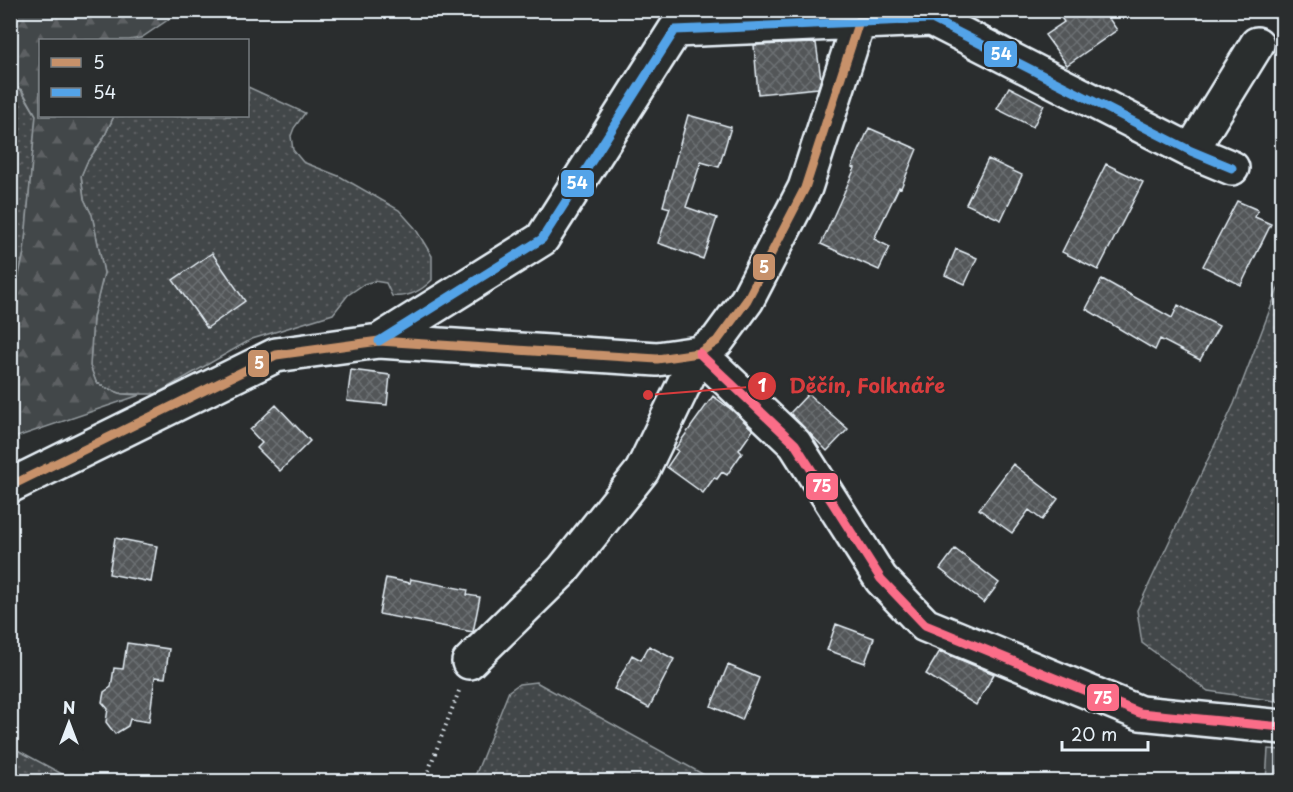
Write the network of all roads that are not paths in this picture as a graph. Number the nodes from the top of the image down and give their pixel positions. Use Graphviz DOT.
graph roads {
  1 [pos="928,15"];
  2 [pos="862,16"];
  3 [pos="1257,44"];
  4 [pos="1191,151"];
  5 [pos="1232,168"];
  6 [pos="379,341"];
  7 [pos="699,353"];
  8 [pos="10,486"];
  9 [pos="469,662"];
  10 [pos="1282,728"];
  1 -- 2 [label="street"];
  1 -- 4 [label="street"];
  2 -- 6 [label="street"];
  2 -- 7 [label="street"];
  3 -- 4 [label="street"];
  4 -- 5 [label="street"];
  6 -- 7 [label="street"];
  6 -- 8 [label="street"];
  7 -- 9 [label="street"];
  7 -- 10 [label="street"];
}
